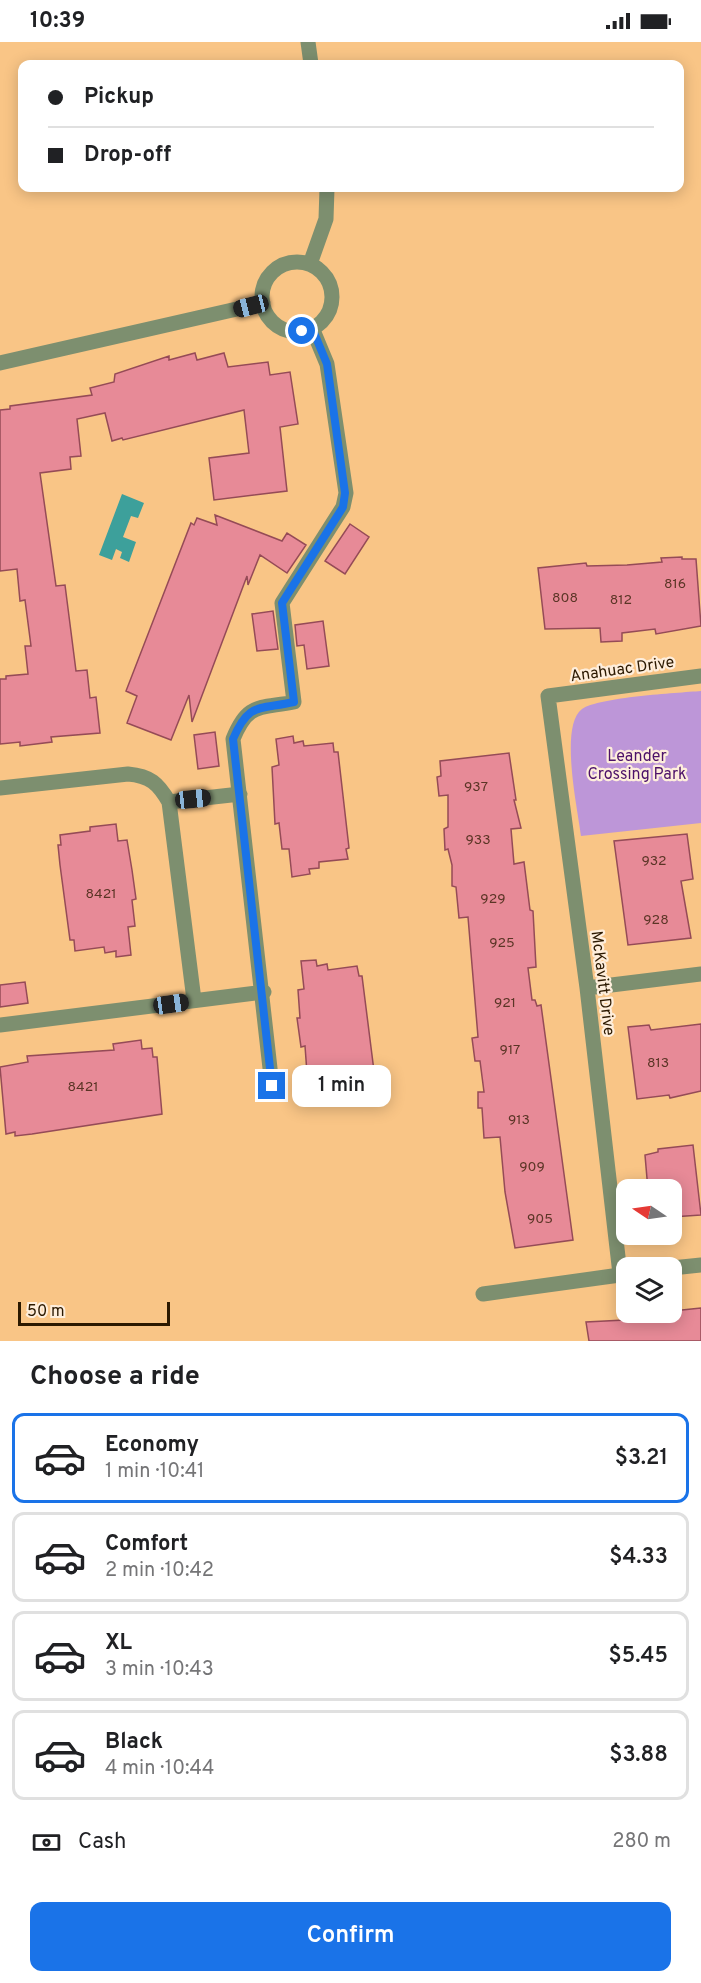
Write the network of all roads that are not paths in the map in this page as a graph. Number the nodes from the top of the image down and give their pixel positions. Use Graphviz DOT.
graph roads {
  1 [pos="308,42"];
  2 [pos="310,60"];
  3 [pos="327,192"];
  4 [pos="310,264"];
  5 [pos="263,303"];
  6 [pos="312,328"];
  7 [pos="0,363"];
  8 [pos="701,676"];
  9 [pos="548,696"];
  10 [pos="0,788"];
  11 [pos="240,794"];
  12 [pos="169,802"];
  13 [pos="701,974"];
  14 [pos="587,988"];
  15 [pos="264,992"];
  16 [pos="194,1000"];
  17 [pos="0,1024"];
  18 [pos="272,1086"];
  19 [pos="622,1257"];
  20 [pos="701,1265"];
  21 [pos="682,1267"];
  22 [pos="616,1275"];
  23 [pos="483,1294"];
  1 -- 2 [label="street"];
  3 -- 4 [label="street"];
  4 -- 5 [label="street"];
  4 -- 6 [label="street"];
  5 -- 6 [label="street"];
  5 -- 7 [label="street"];
  6 -- 11 [label="street"];
  8 -- 9 [label="street, Anahuac Drive"];
  9 -- 14 [label="street, McKavitt Drive"];
  10 -- 12 [label="street"];
  11 -- 12 [label="street"];
  11 -- 15 [label="street"];
  12 -- 16 [label="street"];
  13 -- 14 [label="street"];
  14 -- 19 [label="street, McKavitt Drive"];
  15 -- 16 [label="street"];
  15 -- 18 [label="street"];
  16 -- 17 [label="street"];
  20 -- 21 [label="street"];
  22 -- 23 [label="street"];
}
